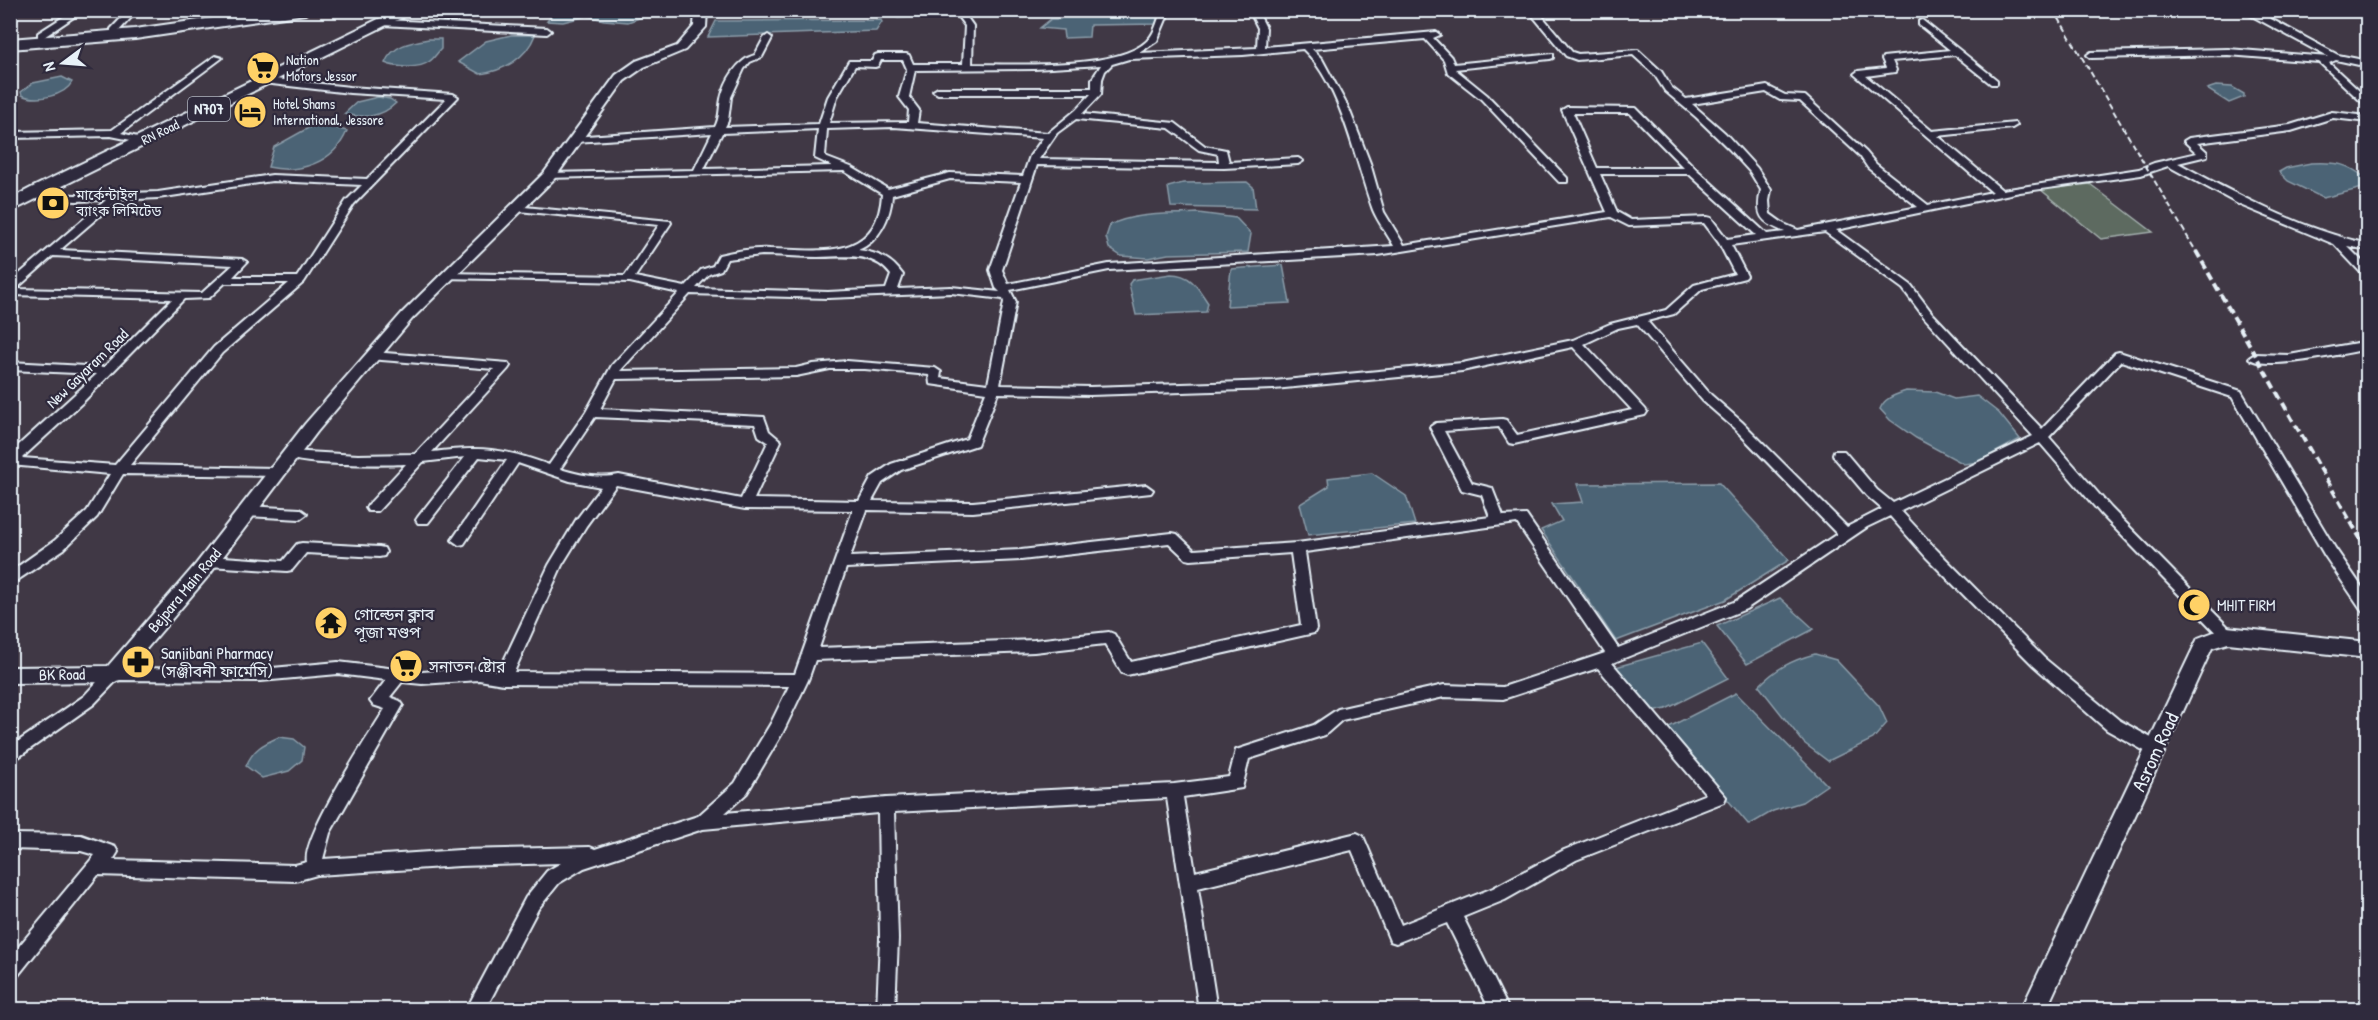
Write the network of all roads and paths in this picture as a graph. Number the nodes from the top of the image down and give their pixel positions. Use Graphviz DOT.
graph roads {
  1 [pos="80,10"];
  2 [pos="134,10"];
  3 [pos="262,10"];
  4 [pos="305,10"];
  5 [pos="701,10"];
  6 [pos="1166,10"];
  7 [pos="1253,10"];
  8 [pos="1532,10"];
  9 [pos="2236,10"];
  10 [pos="409,11"];
  11 [pos="963,18"];
  12 [pos="385,23"];
  13 [pos="1922,23"];
  14 [pos="114,31"];
  15 [pos="547,31"];
  16 [pos="41,34"];
  17 [pos="768,38"];
  18 [pos="10,44"];
  19 [pos="1304,46"];
  20 [pos="1261,50"];
  21 [pos="1956,52"];
  22 [pos="2091,55"];
  23 [pos="1128,56"];
  24 [pos="1550,56"];
  25 [pos="218,57"];
  26 [pos="2331,59"];
  27 [pos="1109,62"];
  28 [pos="2367,64"];
  29 [pos="967,67"];
  30 [pos="1450,67"];
  31 [pos="911,68"];
  32 [pos="266,81"];
  33 [pos="1994,82"];
  34 [pos="938,91"];
  35 [pos="1096,91"];
  36 [pos="1685,102"];
  37 [pos="2367,105"];
  38 [pos="1074,116"];
  39 [pos="2367,119"];
  40 [pos="912,125"];
  41 [pos="2012,125"];
  42 [pos="821,126"];
  43 [pos="719,130"];
  44 [pos="114,133"];
  45 [pos="1929,134"];
  46 [pos="10,135"];
  47 [pos="1051,136"];
  48 [pos="575,139"];
  49 [pos="143,141"];
  50 [pos="1298,160"];
  51 [pos="1033,162"];
  52 [pos="2169,162"];
  53 [pos="1224,165"];
  54 [pos="847,169"];
  55 [pos="1594,171"];
  56 [pos="1692,171"];
  57 [pos="698,172"];
  58 [pos="549,176"];
  59 [pos="1026,179"];
  60 [pos="1563,180"];
  61 [pos="370,182"];
  62 [pos="887,193"];
  63 [pos="2000,193"];
  64 [pos="114,198"];
  65 [pos="19,200"];
  66 [pos="518,208"];
  67 [pos="1926,208"];
  68 [pos="1613,214"];
  69 [pos="1827,229"];
  70 [pos="1797,233"];
  71 [pos="1764,237"];
  72 [pos="2338,242"];
  73 [pos="1724,243"];
  74 [pos="2367,247"];
  75 [pos="1401,248"];
  76 [pos="847,251"];
  77 [pos="53,253"];
  78 [pos="2367,274"];
  79 [pos="446,276"];
  80 [pos="628,279"];
  81 [pos="224,280"];
  82 [pos="300,280"];
  83 [pos="10,290"];
  84 [pos="687,291"];
  85 [pos="891,292"];
  86 [pos="1004,292"];
  87 [pos="182,296"];
  88 [pos="1640,320"];
  89 [pos="1576,343"];
  90 [pos="2367,345"];
  91 [pos="373,356"];
  92 [pos="2255,358"];
  93 [pos="10,366"];
  94 [pos="107,371"];
  95 [pos="612,375"];
  96 [pos="993,389"];
  97 [pos="592,413"];
  98 [pos="2042,437"];
  99 [pos="474,454"];
  100 [pos="1839,454"];
  101 [pos="289,455"];
  102 [pos="423,456"];
  103 [pos="515,458"];
  104 [pos="10,461"];
  105 [pos="119,469"];
  106 [pos="553,469"];
  107 [pos="277,472"];
  108 [pos="608,484"];
  109 [pos="1146,490"];
  110 [pos="745,504"];
  111 [pos="862,505"];
  112 [pos="373,508"];
  113 [pos="1892,510"];
  114 [pos="247,512"];
  115 [pos="300,514"];
  116 [pos="423,520"];
  117 [pos="1498,521"];
  118 [pos="1847,534"];
  119 [pos="459,540"];
  120 [pos="1297,548"];
  121 [pos="379,552"];
  122 [pos="209,561"];
  123 [pos="841,563"];
  124 [pos="10,580"];
  125 [pos="2367,608"];
  126 [pos="2227,635"];
  127 [pos="2367,650"];
  128 [pos="810,654"];
  129 [pos="1608,658"];
  130 [pos="113,674"];
  131 [pos="10,675"];
  132 [pos="398,675"];
  133 [pos="503,678"];
  134 [pos="800,680"];
  135 [pos="2156,749"];
  136 [pos="10,756"];
  137 [pos="1174,791"];
  138 [pos="886,805"];
  139 [pos="703,822"];
  140 [pos="10,841"];
  141 [pos="603,854"];
  142 [pos="94,867"];
  143 [pos="317,867"];
  144 [pos="1188,882"];
  145 [pos="1452,914"];
  146 [pos="10,972"];
  147 [pos="1498,1009"];
  148 [pos="475,1010"];
  149 [pos="886,1010"];
  150 [pos="1209,1010"];
  151 [pos="2033,1010"];
  1 -- 16 [label="street"];
  2 -- 14 [label="street"];
  3 -- 14 [label="highway"];
  4 -- 18 [label="highway"];
  5 -- 48 [label="street, Bejpara Main Road"];
  6 -- 23 [label="street"];
  7 -- 20 [label="street"];
  8 -- 36 [label="street"];
  9 -- 26 [label="street"];
  10 -- 12 [label="highway, RN Road / N707"];
  11 -- 29 [label="street"];
  12 -- 15 [label="street"];
  12 -- 32 [label="highway, RN Road / N707"];
  13 -- 21 [label="street"];
  14 -- 18 [label="highway"];
  17 -- 43 [label="street"];
  19 -- 20 [label="street"];
  19 -- 30 [label="street"];
  19 -- 75 [label="street"];
  20 -- 23 [label="street"];
  21 -- 33 [label="street"];
  21 -- 45 [label="street"];
  22 -- 26 [label="street"];
  23 -- 27 [label="street"];
  24 -- 30 [label="street"];
  25 -- 44 [label="street"];
  26 -- 28 [label="street"];
  26 -- 37 [label="street"];
  27 -- 29 [label="street"];
  27 -- 35 [label="street"];
  29 -- 31 [label="street"];
  30 -- 60 [label="street"];
  31 -- 40 [label="street"];
  31 -- 42 [label="street"];
  32 -- 49 [label="highway, RN Road / N707"];
  32 -- 61 [label="street"];
  34 -- 35 [label="street"];
  35 -- 38 [label="street"];
  36 -- 67 [label="street"];
  36 -- 70 [label="street"];
  38 -- 47 [label="street"];
  38 -- 53 [label="street"];
  39 -- 52 [label="street"];
  40 -- 42 [label="street"];
  40 -- 47 [label="street"];
  41 -- 45 [label="street"];
  42 -- 43 [label="street"];
  42 -- 54 [label="street"];
  43 -- 48 [label="street"];
  43 -- 57 [label="street"];
  44 -- 46 [label="street"];
  44 -- 49 [label="street"];
  45 -- 63 [label="street"];
  47 -- 51 [label="street"];
  48 -- 58 [label="street, Bejpara Main Road"];
  49 -- 65 [label="highway, RN Road / N707"];
  50 -- 53 [label="street"];
  51 -- 53 [label="street"];
  51 -- 59 [label="street"];
  52 -- 63 [label="street"];
  52 -- 72 [label="street"];
  54 -- 57 [label="street"];
  54 -- 62 [label="street"];
  55 -- 56 [label="street"];
  55 -- 56 [label="street"];
  55 -- 68 [label="street"];
  56 -- 71 [label="street"];
  57 -- 58 [label="street"];
  58 -- 66 [label="street, Bejpara Main Road"];
  59 -- 62 [label="street"];
  59 -- 86 [label="street"];
  61 -- 64 [label="street"];
  61 -- 82 [label="street"];
  62 -- 76 [label="street"];
  63 -- 67 [label="street"];
  64 -- 65 [label="street"];
  64 -- 77 [label="street"];
  66 -- 79 [label="street, Bejpara Main Road"];
  66 -- 80 [label="street"];
  67 -- 69 [label="street"];
  68 -- 73 [label="street"];
  68 -- 75 [label="street"];
  69 -- 70 [label="street"];
  69 -- 98 [label="street"];
  70 -- 71 [label="street"];
  71 -- 73 [label="street"];
  72 -- 74 [label="street"];
  72 -- 78 [label="street"];
  73 -- 88 [label="street"];
  75 -- 86 [label="street"];
  76 -- 84 [label="street"];
  76 -- 85 [label="street"];
  77 -- 81 [label="street"];
  77 -- 83 [label="street"];
  79 -- 80 [label="street"];
  79 -- 91 [label="street, Bejpara Main Road"];
  80 -- 84 [label="street"];
  81 -- 82 [label="street"];
  81 -- 87 [label="street"];
  82 -- 105 [label="street"];
  83 -- 87 [label="street"];
  84 -- 85 [label="street"];
  84 -- 95 [label="street"];
  85 -- 86 [label="street"];
  86 -- 96 [label="street"];
  87 -- 94 [label="street, New Gayaram Road"];
  88 -- 89 [label="street"];
  88 -- 118 [label="street"];
  89 -- 96 [label="street"];
  89 -- 117 [label="street"];
  90 -- 92 [label="street"];
  91 -- 101 [label="street, Bejpara Main Road"];
  91 -- 102 [label="street"];
  93 -- 94 [label="street"];
  94 -- 104 [label="street, New Gayaram Road"];
  95 -- 96 [label="street"];
  95 -- 97 [label="street"];
  96 -- 111 [label="street"];
  97 -- 106 [label="street"];
  97 -- 110 [label="street"];
  98 -- 113 [label="street"];
  98 -- 125 [label="street"];
  98 -- 126 [label="street"];
  99 -- 102 [label="street"];
  99 -- 103 [label="street"];
  99 -- 116 [label="street"];
  100 -- 113 [label="street"];
  101 -- 102 [label="street"];
  101 -- 107 [label="street, Bejpara Main Road"];
  102 -- 112 [label="street"];
  103 -- 106 [label="street"];
  103 -- 119 [label="street"];
  104 -- 105 [label="street"];
  105 -- 107 [label="street"];
  105 -- 124 [label="street"];
  106 -- 108 [label="street"];
  107 -- 114 [label="street, Bejpara Main Road"];
  108 -- 110 [label="street"];
  108 -- 133 [label="street"];
  109 -- 111 [label="street"];
  110 -- 111 [label="street"];
  111 -- 123 [label="street"];
  113 -- 118 [label="street"];
  113 -- 135 [label="street"];
  114 -- 115 [label="street"];
  114 -- 122 [label="street, Bejpara Main Road"];
  117 -- 120 [label="street"];
  117 -- 129 [label="street"];
  118 -- 129 [label="street"];
  120 -- 123 [label="street"];
  120 -- 128 [label="street"];
  121 -- 122 [label="street"];
  122 -- 130 [label="street, Bejpara Main Road"];
  123 -- 128 [label="street"];
  126 -- 127 [label="street"];
  126 -- 135 [label="street, Asrom Road"];
  128 -- 134 [label="street"];
  129 -- 137 [label="street"];
  129 -- 145 [label="street"];
  130 -- 131 [label="street, BK Road"];
  130 -- 132 [label="street"];
  130 -- 136 [label="street, Bejpara Main Road"];
  132 -- 133 [label="street"];
  132 -- 143 [label="street"];
  133 -- 134 [label="street"];
  134 -- 139 [label="street"];
  135 -- 151 [label="street, Asrom Road"];
  137 -- 138 [label="street"];
  137 -- 144 [label="street"];
  138 -- 139 [label="street"];
  138 -- 149 [label="street"];
  139 -- 141 [label="street"];
  140 -- 142 [label="street"];
  141 -- 143 [label="street"];
  141 -- 148 [label="street"];
  142 -- 143 [label="street"];
  142 -- 146 [label="street"];
  144 -- 145 [label="street"];
  144 -- 150 [label="street"];
  145 -- 147 [label="street"];
}
